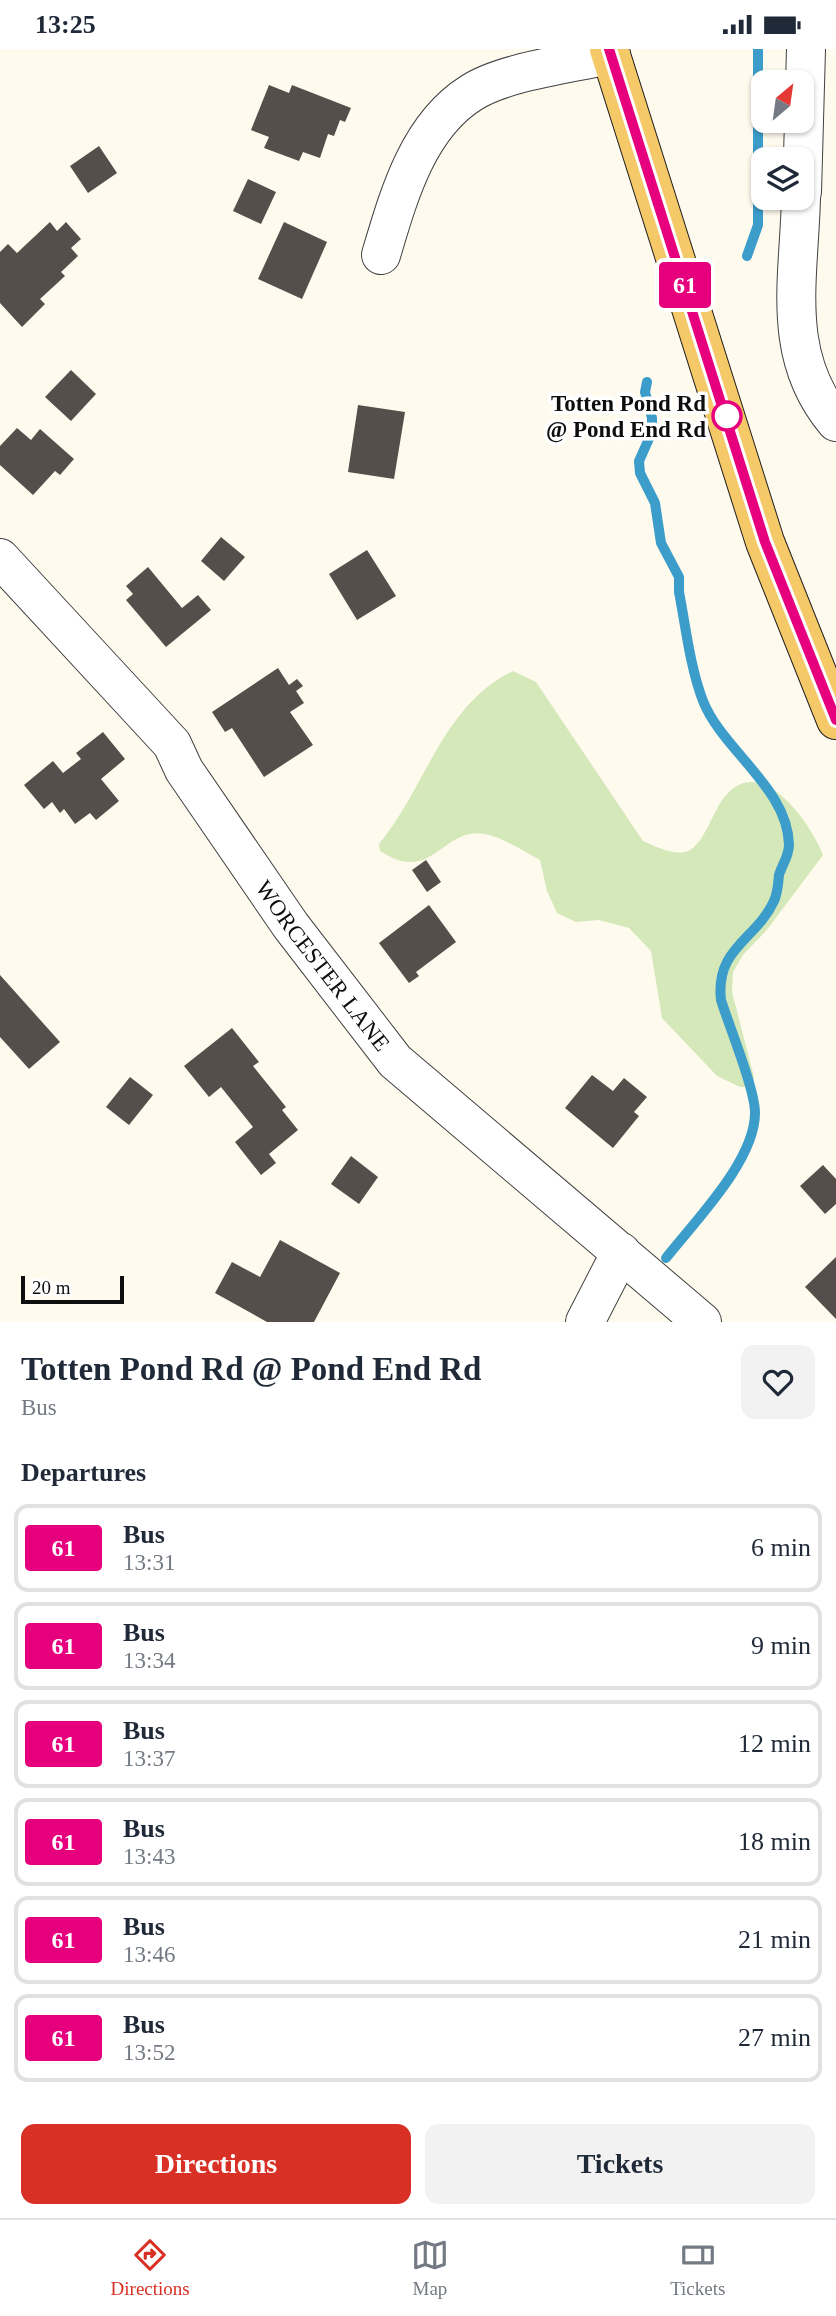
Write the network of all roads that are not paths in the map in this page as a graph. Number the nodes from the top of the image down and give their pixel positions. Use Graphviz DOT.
graph roads {
  1 [pos="806,49"];
  2 [pos="610,52"];
  3 [pos="803,147"];
  4 [pos="801,210"];
  5 [pos="381,255"];
  6 [pos="836,422"];
  7 [pos="0,558"];
  8 [pos="836,720"];
  9 [pos="621,1252"];
  10 [pos="584,1322"];
  11 [pos="702,1322"];
  1 -- 3 [label="street"];
  2 -- 5 [label="street"];
  2 -- 8 [label="main road"];
  4 -- 6 [label="street"];
  7 -- 9 [label="street, WORCESTER LANE"];
  9 -- 10 [label="street"];
  9 -- 11 [label="street, WORCESTER LANE"];
}
